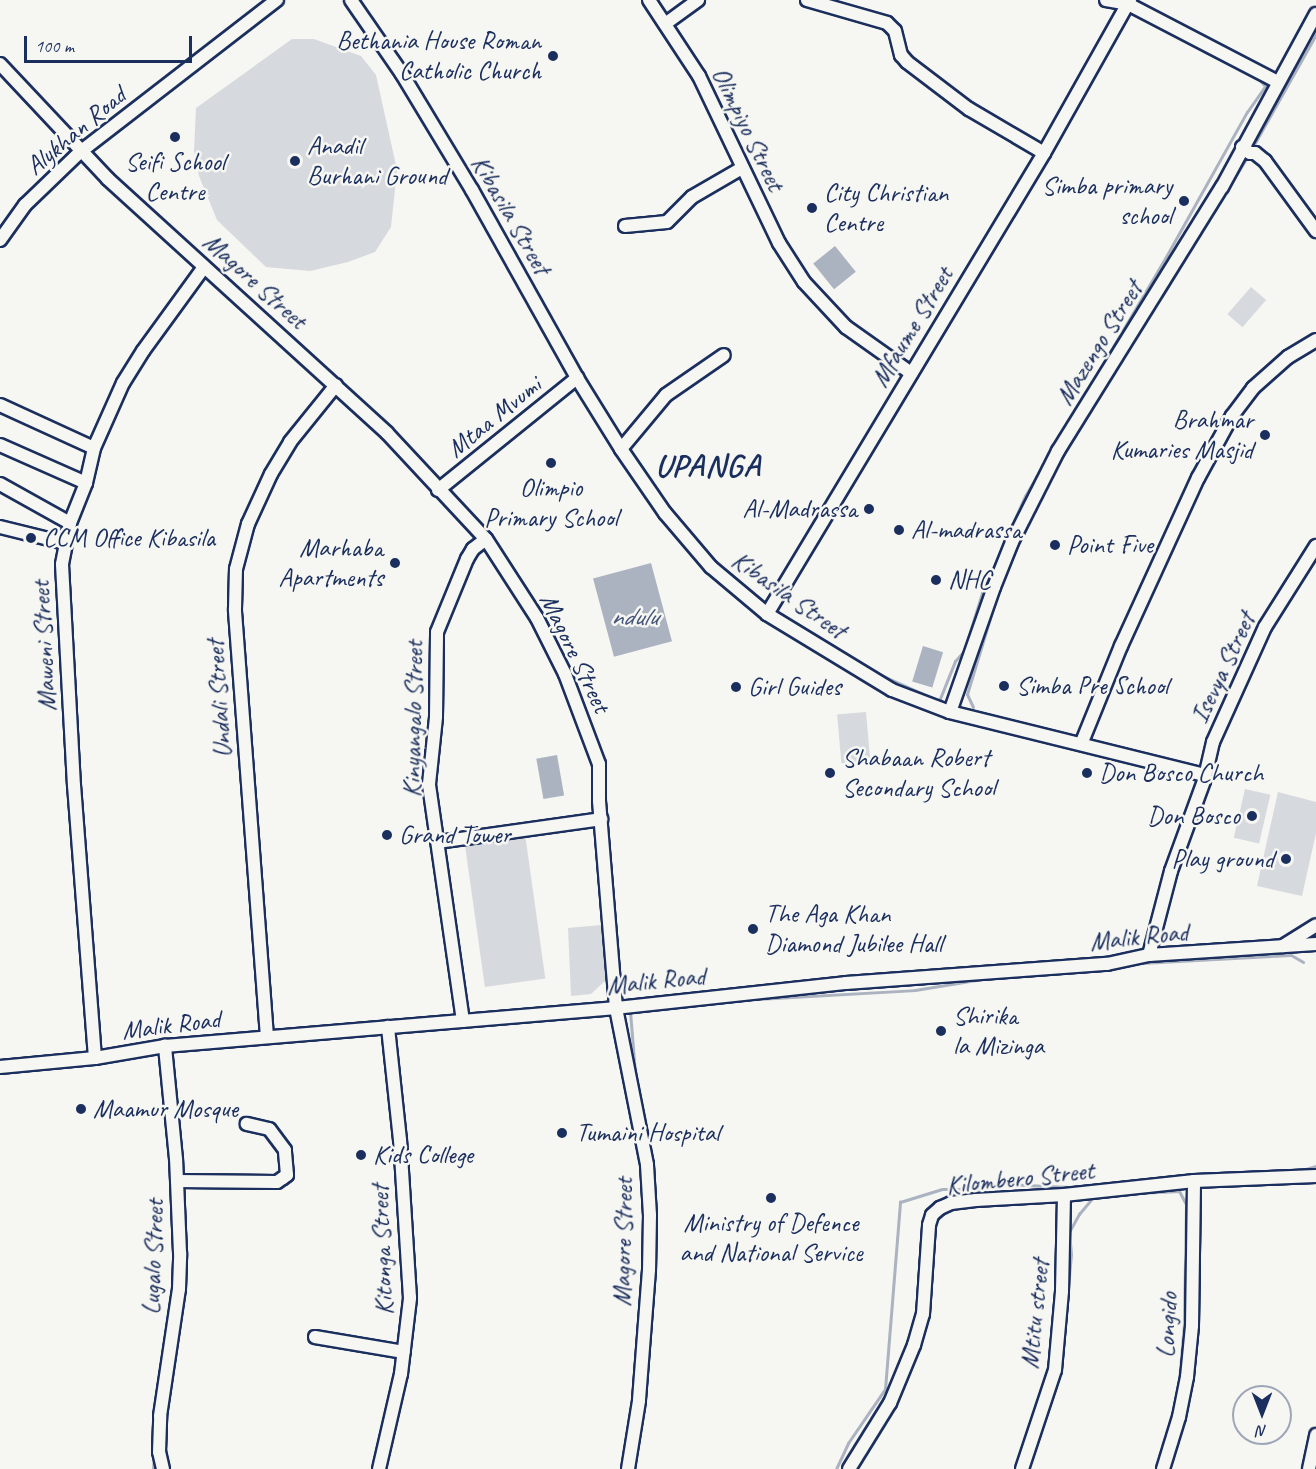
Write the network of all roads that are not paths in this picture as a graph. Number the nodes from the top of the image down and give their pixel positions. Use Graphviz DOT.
graph roads {
  1 [pos="278,0"];
  2 [pos="351,0"];
  3 [pos="649,0"];
  4 [pos="698,0"];
  5 [pos="807,0"];
  6 [pos="1106,0"];
  7 [pos="1129,2"];
  8 [pos="1316,16"];
  9 [pos="666,24"];
  10 [pos="0,64"];
  11 [pos="1278,82"];
  12 [pos="1242,147"];
  13 [pos="80,152"];
  14 [pos="1044,153"];
  15 [pos="742,168"];
  16 [pos="625,226"];
  17 [pos="1316,231"];
  18 [pos="0,240"];
  19 [pos="204,267"];
  20 [pos="1316,340"];
  21 [pos="724,355"];
  22 [pos="911,373"];
  23 [pos="577,378"];
  24 [pos="336,385"];
  25 [pos="0,405"];
  26 [pos="0,445"];
  27 [pos="94,448"];
  28 [pos="621,449"];
  29 [pos="86,483"];
  30 [pos="0,484"];
  31 [pos="438,490"];
  32 [pos="70,523"];
  33 [pos="0,527"];
  34 [pos="486,539"];
  35 [pos="66,543"];
  36 [pos="1316,546"];
  37 [pos="767,614"];
  38 [pos="950,712"];
  39 [pos="1082,742"];
  40 [pos="1205,775"];
  41 [pos="601,819"];
  42 [pos="438,842"];
  43 [pos="1316,925"];
  44 [pos="1316,944"];
  45 [pos="1282,947"];
  46 [pos="1149,956"];
  47 [pos="616,1008"];
  48 [pos="463,1021"];
  49 [pos="388,1028"];
  50 [pos="267,1037"];
  51 [pos="165,1046"];
  52 [pos="94,1058"];
  53 [pos="0,1067"];
  54 [pos="247,1124"];
  55 [pos="1316,1176"];
  56 [pos="177,1181"];
  57 [pos="1194,1181"];
  58 [pos="1064,1195"];
  59 [pos="315,1337"];
  60 [pos="404,1352"];
  61 [pos="1316,1435"];
  62 [pos="163,1469"];
  63 [pos="379,1469"];
  64 [pos="628,1469"];
  65 [pos="849,1469"];
  66 [pos="1022,1469"];
  67 [pos="1163,1469"];
  68 [pos="1309,1469"];
  1 -- 13 [label="street, Alykhan Road"];
  2 -- 23 [label="street, Kibasila Street"];
  3 -- 9 [label="street, Olimpiyo Street"];
  4 -- 9 [label="street"];
  5 -- 14 [label="street"];
  6 -- 7 [label="street"];
  7 -- 11 [label="street"];
  7 -- 14 [label="street, Mfaume Street"];
  8 -- 11 [label="street, Mazengo Street"];
  9 -- 15 [label="street, Olimpiyo Street"];
  10 -- 13 [label="street, Magore Street"];
  11 -- 12 [label="street, Mazengo Street"];
  12 -- 17 [label="street"];
  12 -- 38 [label="street, Mazengo Street"];
  13 -- 18 [label="street, Alykhan Road"];
  13 -- 19 [label="street, Magore Street"];
  14 -- 22 [label="street, Mfaume Street"];
  15 -- 16 [label="street"];
  15 -- 22 [label="street, Olimpiyo Street"];
  19 -- 24 [label="street, Magore Street"];
  19 -- 27 [label="street, Maweni Street"];
  20 -- 39 [label="street"];
  21 -- 28 [label="street"];
  22 -- 37 [label="street, Mfaume Street"];
  23 -- 28 [label="street, Kibasila Street"];
  23 -- 31 [label="street, Mtaa Mvumi"];
  24 -- 31 [label="street, Magore Street"];
  24 -- 50 [label="street, Undali Street"];
  25 -- 27 [label="street"];
  26 -- 29 [label="street"];
  27 -- 29 [label="street, Maweni Street"];
  28 -- 37 [label="street, Kibasila Street"];
  29 -- 32 [label="street, Maweni Street"];
  30 -- 32 [label="street"];
  31 -- 34 [label="street, Magore Street"];
  32 -- 35 [label="street, Maweni Street"];
  33 -- 35 [label="street"];
  34 -- 41 [label="street, Magore Street"];
  34 -- 42 [label="street, Kinyangalo Street"];
  35 -- 52 [label="street, Maweni Street"];
  36 -- 40 [label="street, Isevya Street"];
  37 -- 38 [label="street, Kibasila Street"];
  38 -- 39 [label="street, Kibasila Street"];
  39 -- 40 [label="street, Kibasila Street"];
  40 -- 46 [label="street, Isevya Street"];
  41 -- 42 [label="street"];
  41 -- 47 [label="street, Magore Street"];
  42 -- 48 [label="street, Kinyangalo Street"];
  43 -- 45 [label="street"];
  44 -- 45 [label="street, Malik Road"];
  45 -- 46 [label="street, Malik Road"];
  46 -- 47 [label="street, Malik Road"];
  47 -- 48 [label="street, Malik Road"];
  47 -- 64 [label="street, Magore Street"];
  48 -- 49 [label="street, Malik Road"];
  49 -- 50 [label="street, Malik Road"];
  49 -- 60 [label="street, Kitonga Street"];
  50 -- 51 [label="street, Malik Road"];
  51 -- 52 [label="street, Malik Road"];
  51 -- 56 [label="street, Lugalo Street"];
  52 -- 53 [label="street, Malik Road"];
  54 -- 56 [label="street"];
  55 -- 57 [label="street, Kilombero Street"];
  56 -- 62 [label="street, Lugalo Street"];
  57 -- 58 [label="street, Kilombero Street"];
  57 -- 67 [label="street, Longido"];
  58 -- 65 [label="street, Kilombero Street"];
  58 -- 66 [label="street, Mtitu street"];
  59 -- 60 [label="street"];
  60 -- 63 [label="street, Kitonga Street"];
  61 -- 68 [label="street"];
}
